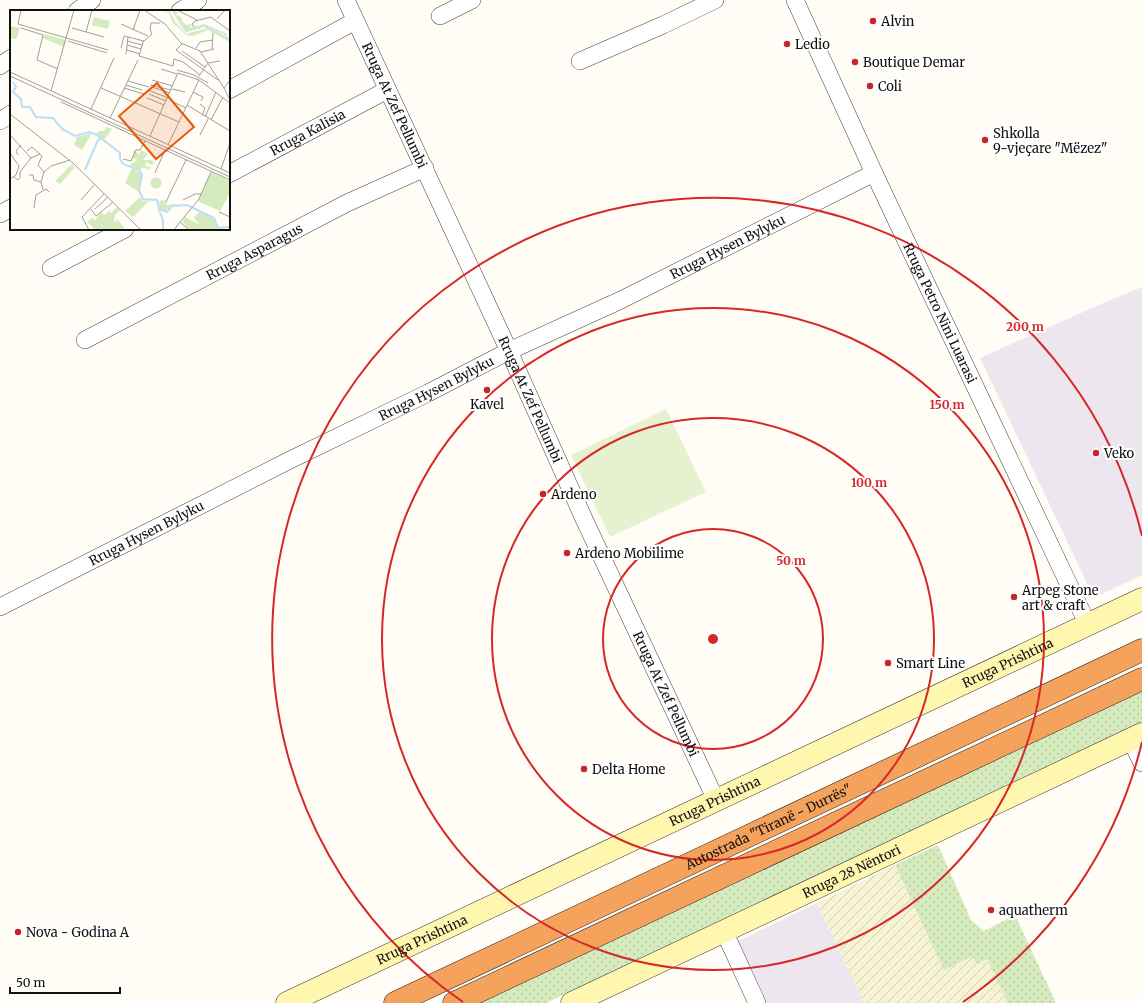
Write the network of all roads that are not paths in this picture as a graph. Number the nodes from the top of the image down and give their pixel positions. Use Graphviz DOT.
graph roads {
  1 [pos="92,0"];
  2 [pos="198,0"];
  3 [pos="346,0"];
  4 [pos="472,0"];
  5 [pos="715,0"];
  6 [pos="795,0"];
  7 [pos="78,10"];
  8 [pos="182,10"];
  9 [pos="440,16"];
  10 [pos="356,21"];
  11 [pos="10,59"];
  12 [pos="580,61"];
  13 [pos="0,66"];
  14 [pos="230,89"];
  15 [pos="387,90"];
  16 [pos="10,115"];
  17 [pos="0,121"];
  18 [pos="425,168"];
  19 [pos="230,173"];
  20 [pos="874,173"];
  21 [pos="10,209"];
  22 [pos="0,214"];
  23 [pos="123,230"];
  24 [pos="51,268"];
  25 [pos="86,340"];
  26 [pos="509,351"];
  27 [pos="1142,599"];
  28 [pos="0,607"];
  29 [pos="1088,625"];
  30 [pos="1142,650"];
  31 [pos="1142,679"];
  32 [pos="1136,737"];
  33 [pos="1142,764"];
  34 [pos="716,800"];
  35 [pos="724,931"];
  36 [pos="287,1003"];
  37 [pos="395,1003"];
  38 [pos="454,1003"];
  39 [pos="572,1003"];
  40 [pos="757,1003"];
  1 -- 7 [label="street"];
  2 -- 8 [label="street"];
  3 -- 10 [label="street, Rruga At Zef Pellumbi"];
  4 -- 9 [label="street"];
  5 -- 12 [label="street"];
  6 -- 20 [label="street, Rruga Petro Nini Luarasi"];
  10 -- 14 [label="street"];
  10 -- 15 [label="street, Rruga At Zef Pellumbi"];
  11 -- 13 [label="street"];
  15 -- 18 [label="street, Rruga At Zef Pellumbi"];
  15 -- 19 [label="street, Rruga Kalisia"];
  16 -- 17 [label="street"];
  18 -- 25 [label="street, Rruga Asparagus"];
  18 -- 26 [label="street, Rruga At Zef Pellumbi"];
  20 -- 26 [label="street, Rruga Hysen Bylyku"];
  20 -- 29 [label="street, Rruga Petro Nini Luarasi"];
  21 -- 22 [label="street"];
  23 -- 24 [label="street"];
  26 -- 28 [label="street, Rruga Hysen Bylyku"];
  26 -- 34 [label="street, Rruga At Zef Pellumbi"];
  27 -- 29 [label="main road, Rruga Prishtina"];
  29 -- 34 [label="main road, Rruga Prishtina"];
  30 -- 37 [label="highway, Autostrada \"Tiranë - Durrës\""];
  31 -- 38 [label="highway, Autostrada \"Tiranë - Durrës\""];
  32 -- 33 [label="street"];
  32 -- 35 [label="main road, Rruga 28 Nëntori"];
  34 -- 36 [label="main road, Rruga Prishtina"];
  35 -- 39 [label="main road, Rruga 28 Nëntori"];
  35 -- 40 [label="street"];
}
